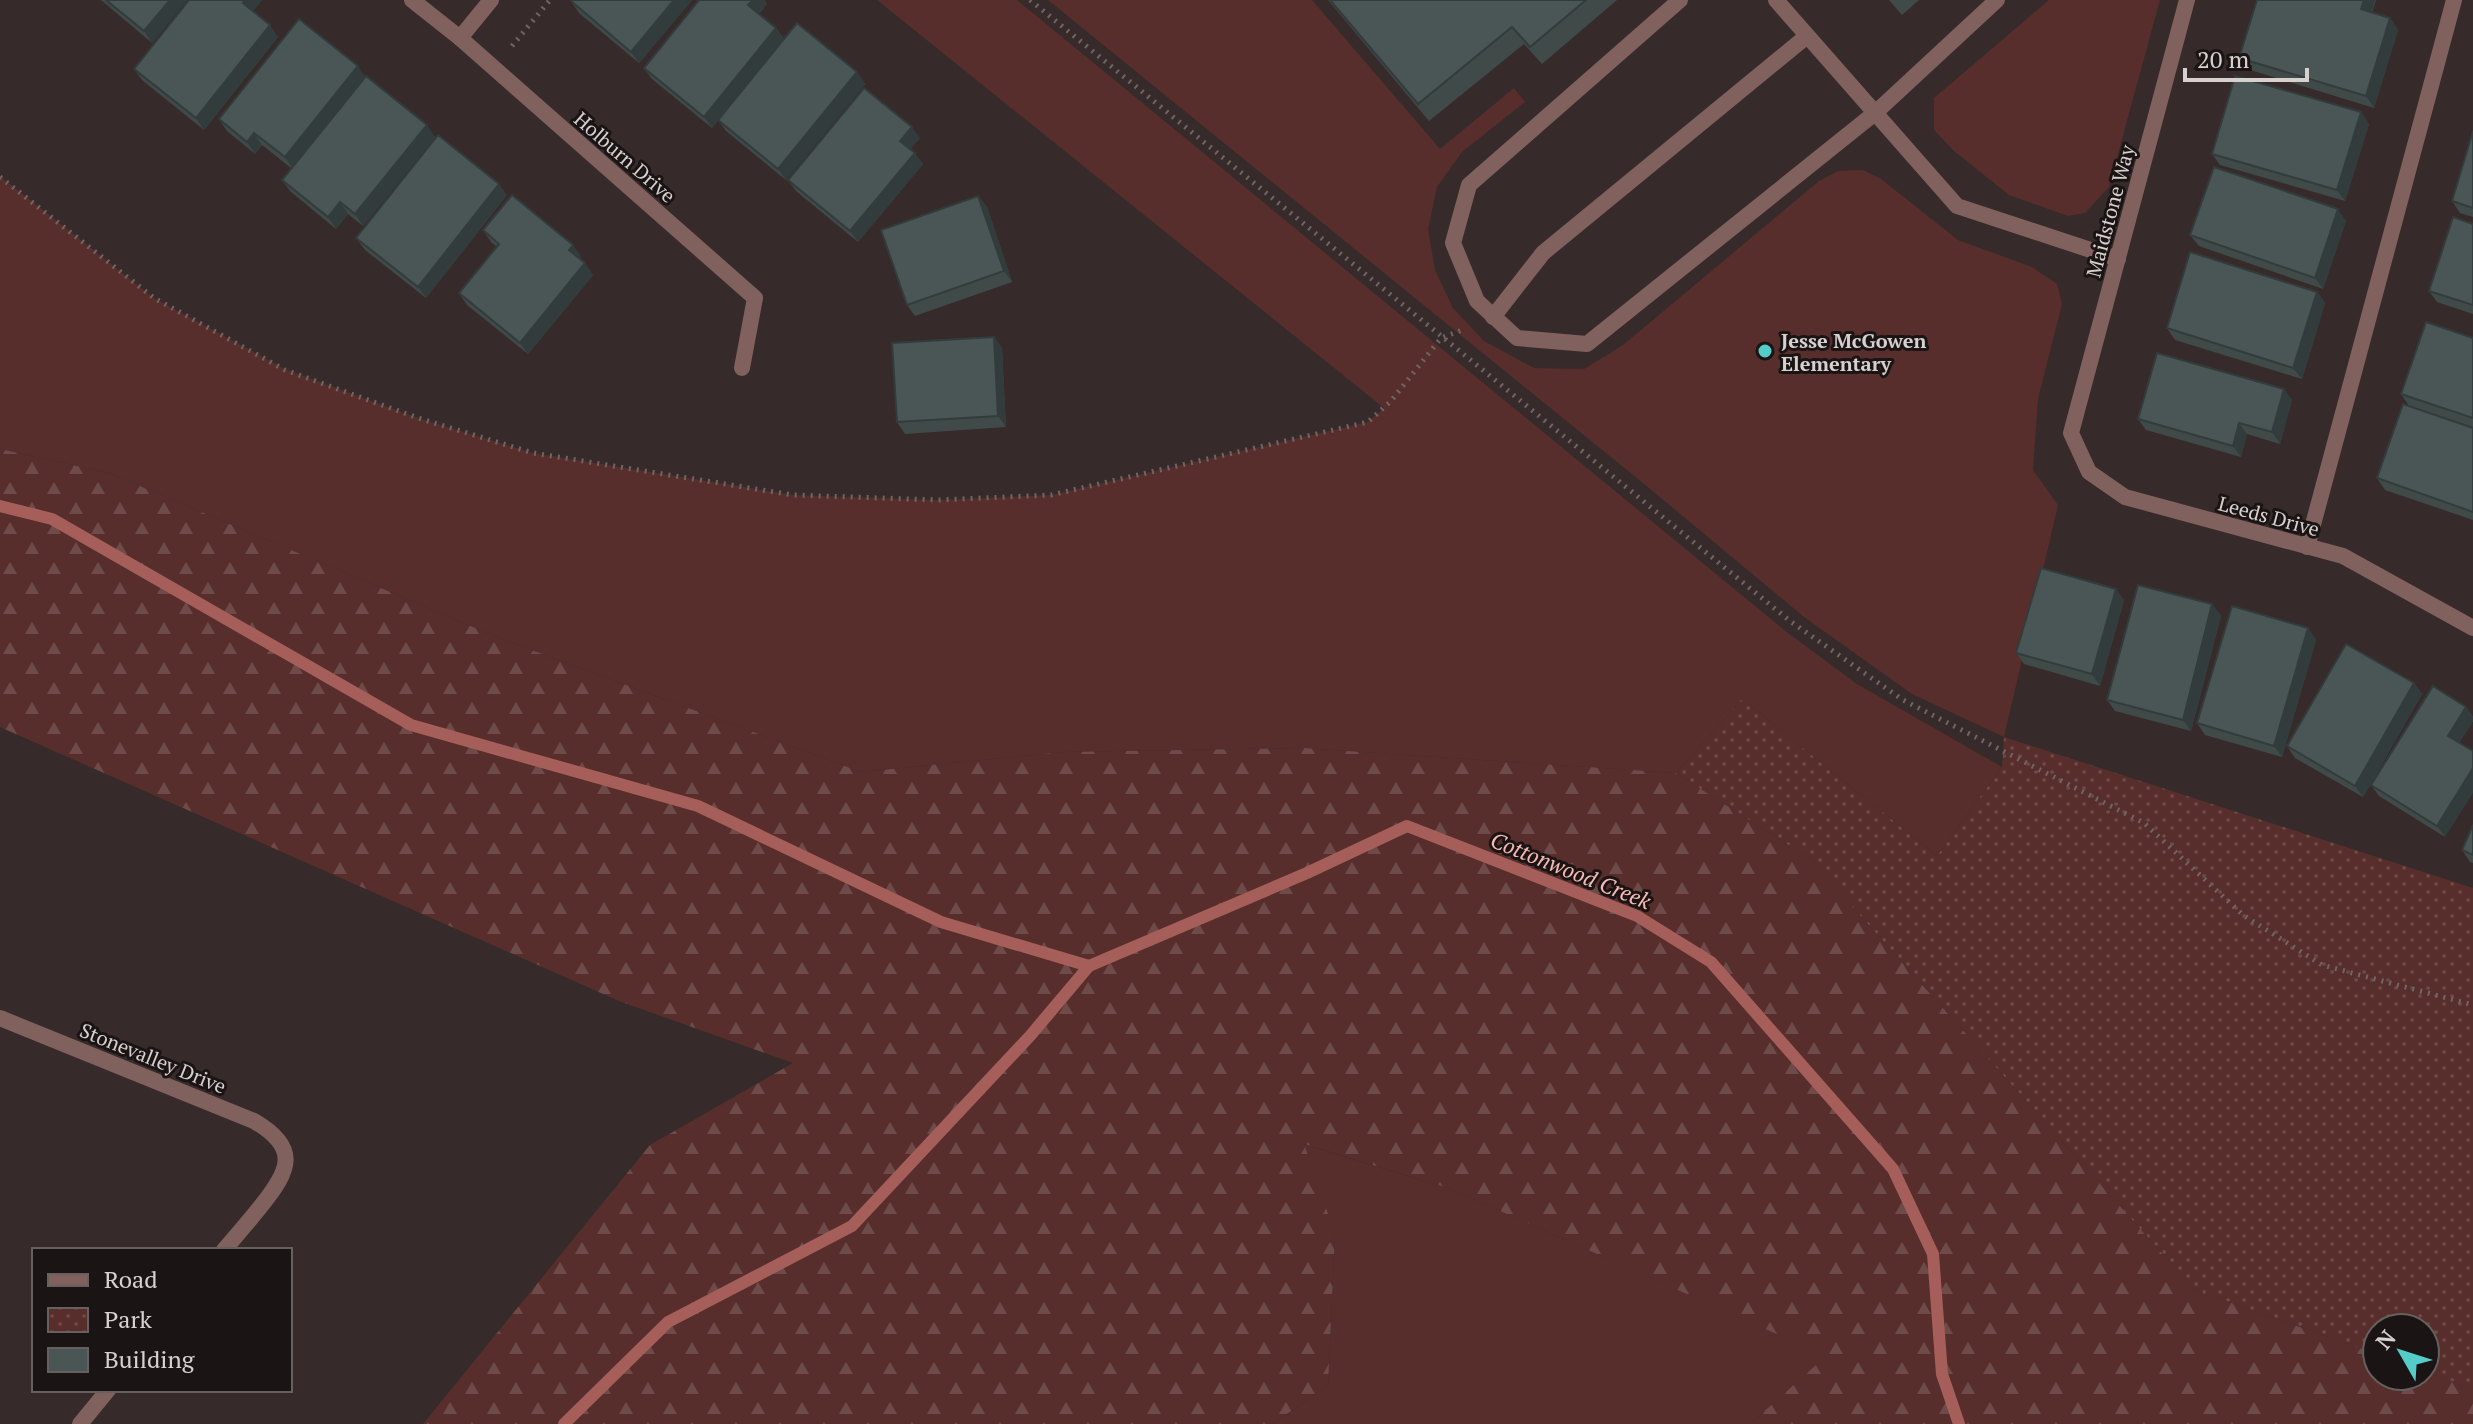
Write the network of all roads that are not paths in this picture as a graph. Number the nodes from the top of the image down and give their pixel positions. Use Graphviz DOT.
graph roads {
  1 [pos="412,0"];
  2 [pos="491,0"];
  3 [pos="1680,0"];
  4 [pos="1776,0"];
  5 [pos="1997,0"];
  6 [pos="2187,0"];
  7 [pos="2454,0"];
  8 [pos="1807,36"];
  9 [pos="460,38"];
  10 [pos="1875,113"];
  11 [pos="2118,259"];
  12 [pos="1493,317"];
  13 [pos="742,368"];
  14 [pos="2071,433"];
  15 [pos="2307,547"];
  16 [pos="2473,628"];
  17 [pos="0,1018"];
  18 [pos="226,1248"];
  19 [pos="106,1392"];
  20 [pos="80,1424"];
  1 -- 9 [label="street, Holburn Drive"];
  2 -- 9 [label="street"];
  3 -- 12 [label="street"];
  4 -- 8 [label="street"];
  5 -- 10 [label="street"];
  6 -- 11 [label="street, Maidstone Way"];
  7 -- 15 [label="street"];
  8 -- 10 [label="street"];
  8 -- 12 [label="street"];
  9 -- 13 [label="street, Holburn Drive"];
  10 -- 11 [label="street"];
  10 -- 12 [label="street"];
  11 -- 14 [label="street, Maidstone Way"];
  14 -- 15 [label="street, Leeds Drive"];
  15 -- 16 [label="street, Leeds Drive"];
  17 -- 18 [label="street, Stonevalley Drive"];
  19 -- 20 [label="street"];
}
